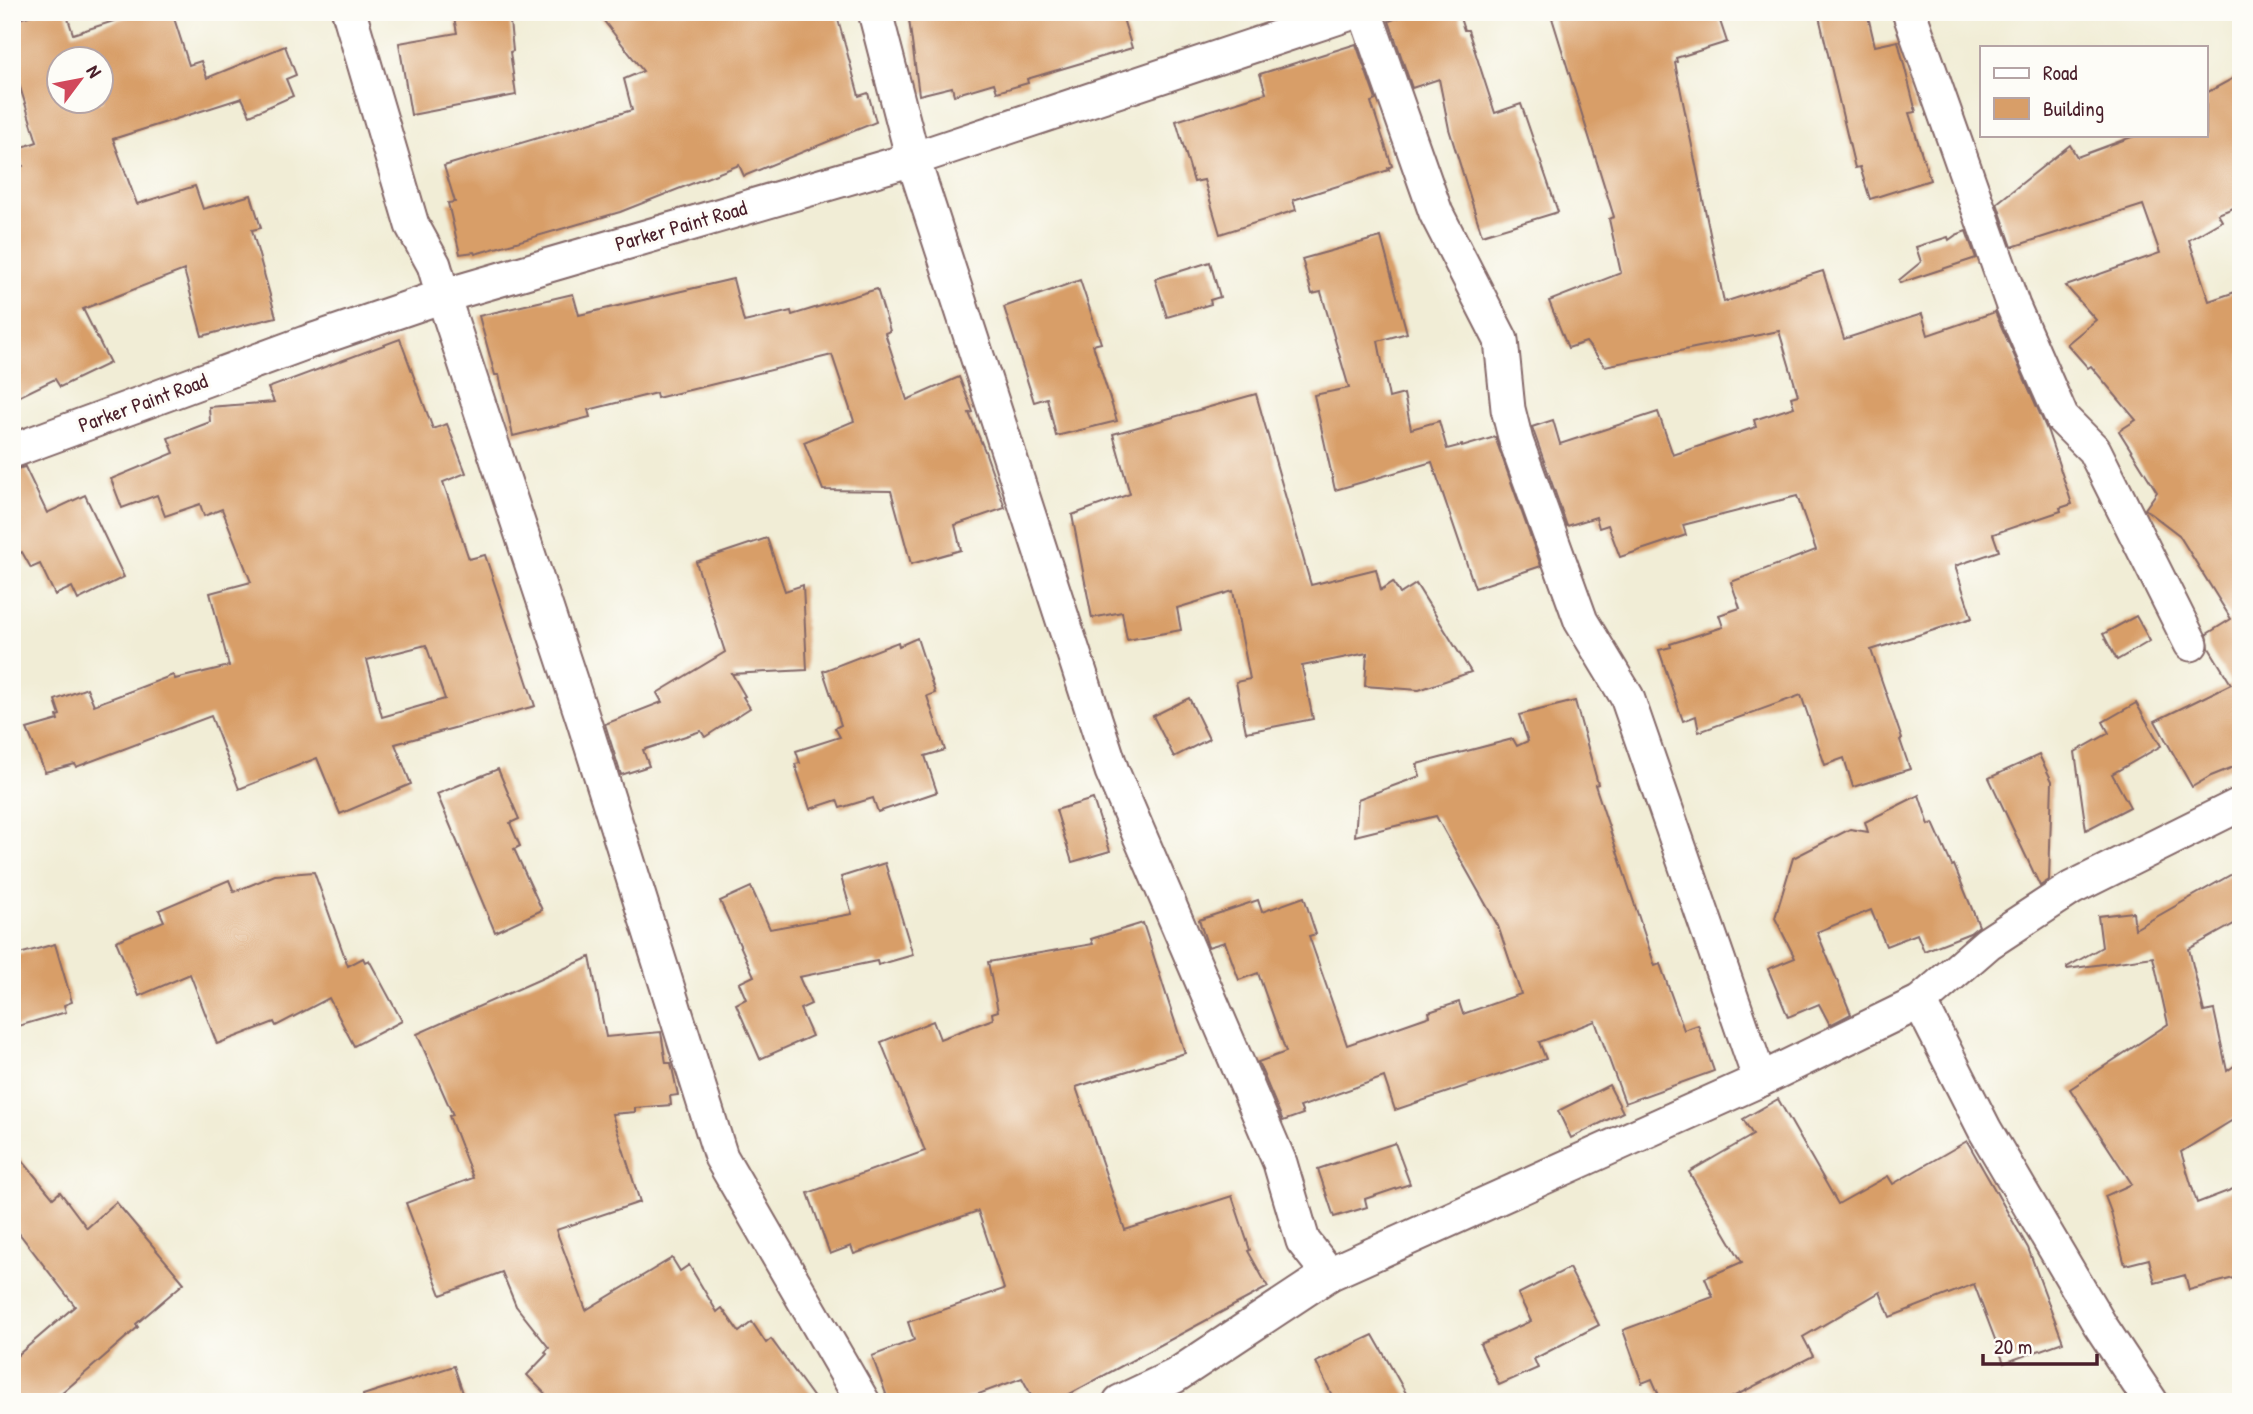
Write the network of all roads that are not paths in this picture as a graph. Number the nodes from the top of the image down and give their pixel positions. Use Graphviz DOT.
graph roads {
  1 [pos="349,12"];
  2 [pos="875,12"];
  3 [pos="1354,12"];
  4 [pos="1365,12"];
  5 [pos="1909,12"];
  6 [pos="912,159"];
  7 [pos="443,296"];
  8 [pos="12,451"];
  9 [pos="2191,644"];
  10 [pos="2241,804"];
  11 [pos="1920,1002"];
  12 [pos="1760,1080"];
  13 [pos="1329,1274"];
  14 [pos="863,1402"];
  15 [pos="1120,1402"];
  16 [pos="2151,1402"];
  1 -- 7 [label="street"];
  2 -- 6 [label="street"];
  3 -- 6 [label="street, Parker Paint Road"];
  4 -- 12 [label="street"];
  5 -- 9 [label="street"];
  6 -- 7 [label="street, Parker Paint Road"];
  6 -- 13 [label="street"];
  7 -- 8 [label="street, Parker Paint Road"];
  7 -- 14 [label="street"];
  10 -- 11 [label="street"];
  11 -- 12 [label="street"];
  11 -- 16 [label="street"];
  12 -- 13 [label="street"];
  13 -- 15 [label="street"];
}
